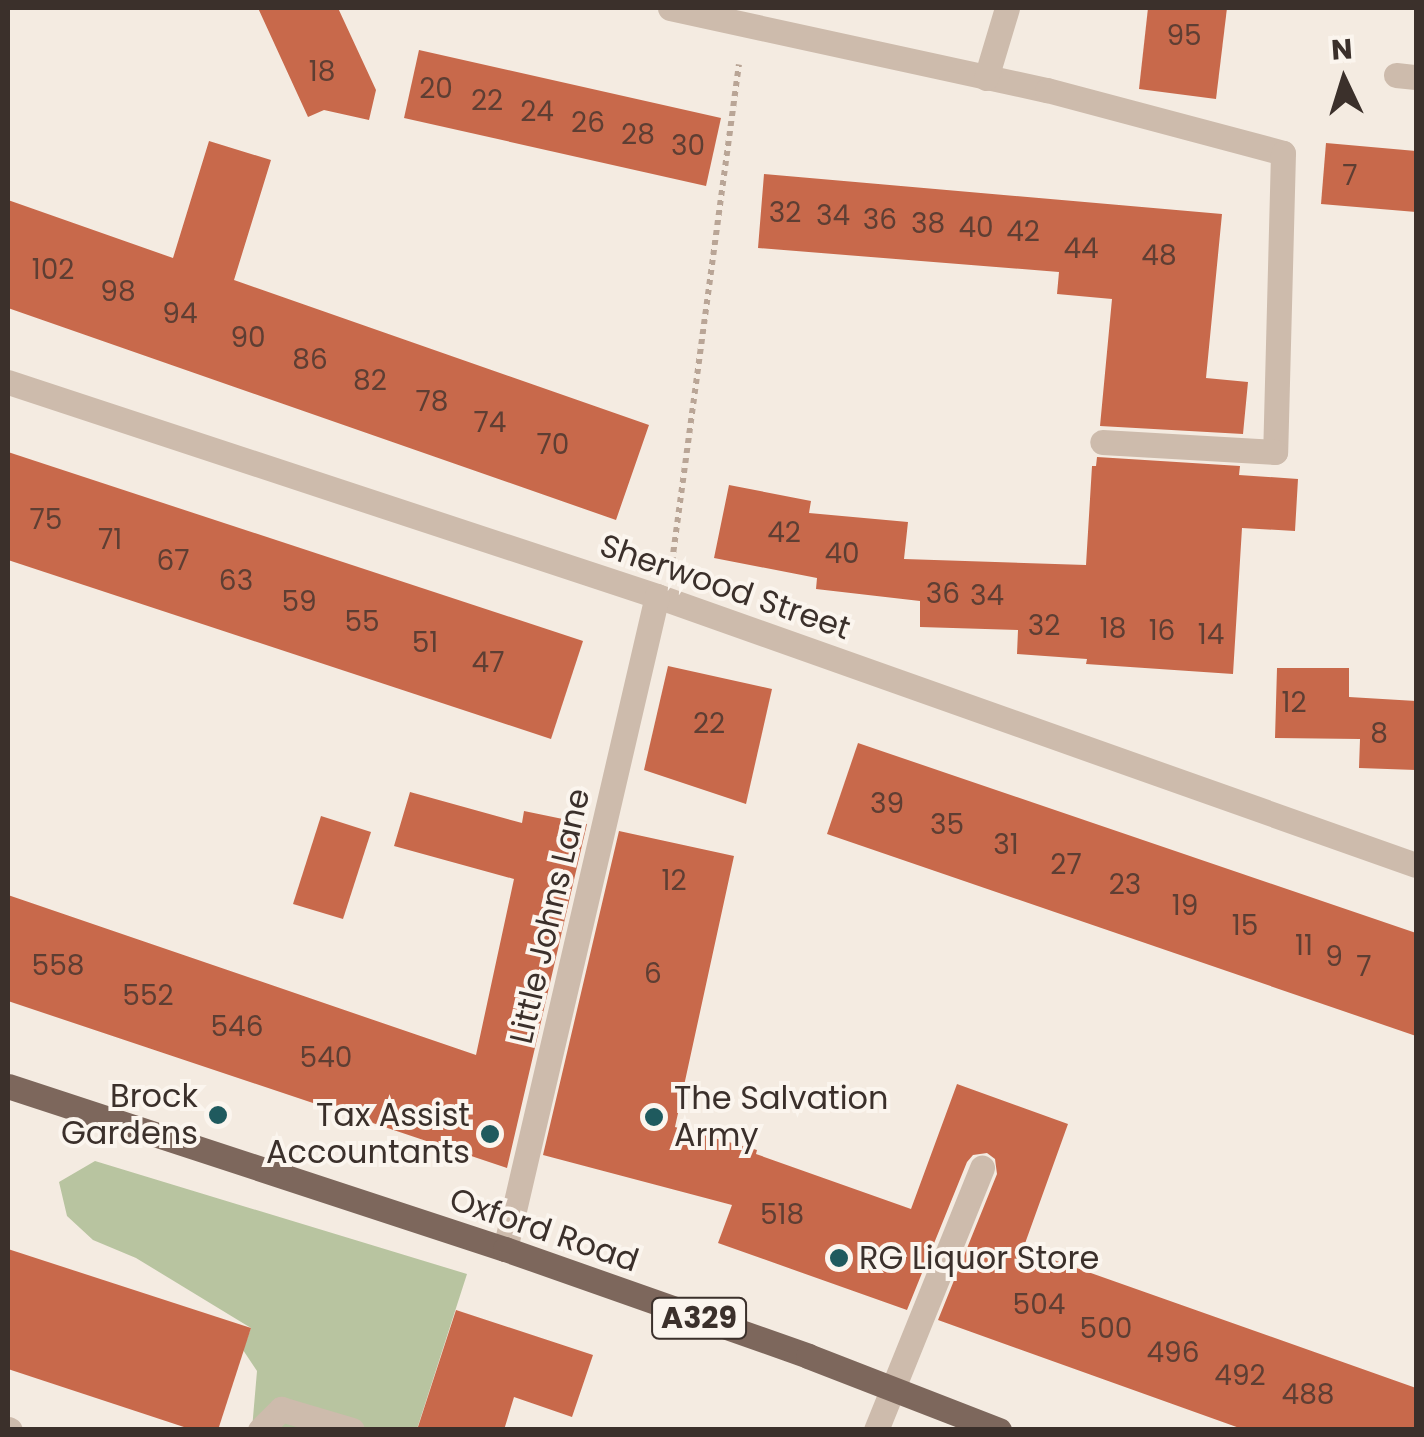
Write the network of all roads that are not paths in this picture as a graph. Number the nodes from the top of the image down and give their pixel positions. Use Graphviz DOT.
graph roads {
  1 [pos="670,8"];
  2 [pos="1006,8"];
  3 [pos="755,16"];
  4 [pos="986,78"];
  5 [pos="8,382"];
  6 [pos="1102,442"];
  7 [pos="658,596"];
  8 [pos="1416,866"];
  9 [pos="8,1086"];
  10 [pos="982,1168"];
  11 [pos="505,1250"];
  12 [pos="891,1390"];
  13 [pos="260,1430"];
  14 [pos="352,1430"];
  15 [pos="876,1430"];
  16 [pos="999,1430"];
  1 -- 3 [label="street"];
  2 -- 4 [label="street"];
  3 -- 4 [label="street"];
  4 -- 6 [label="street"];
  5 -- 7 [label="street, Sherwood Street"];
  7 -- 8 [label="street, Sherwood Street"];
  7 -- 11 [label="street, Little Johns Lane"];
  9 -- 11 [label="main road, Oxford Road / A329"];
  10 -- 12 [label="street"];
  11 -- 12 [label="main road, Oxford Road / A329"];
  12 -- 15 [label="street"];
  12 -- 16 [label="main road, Oxford Road / A329"];
  13 -- 14 [label="street"];
}
